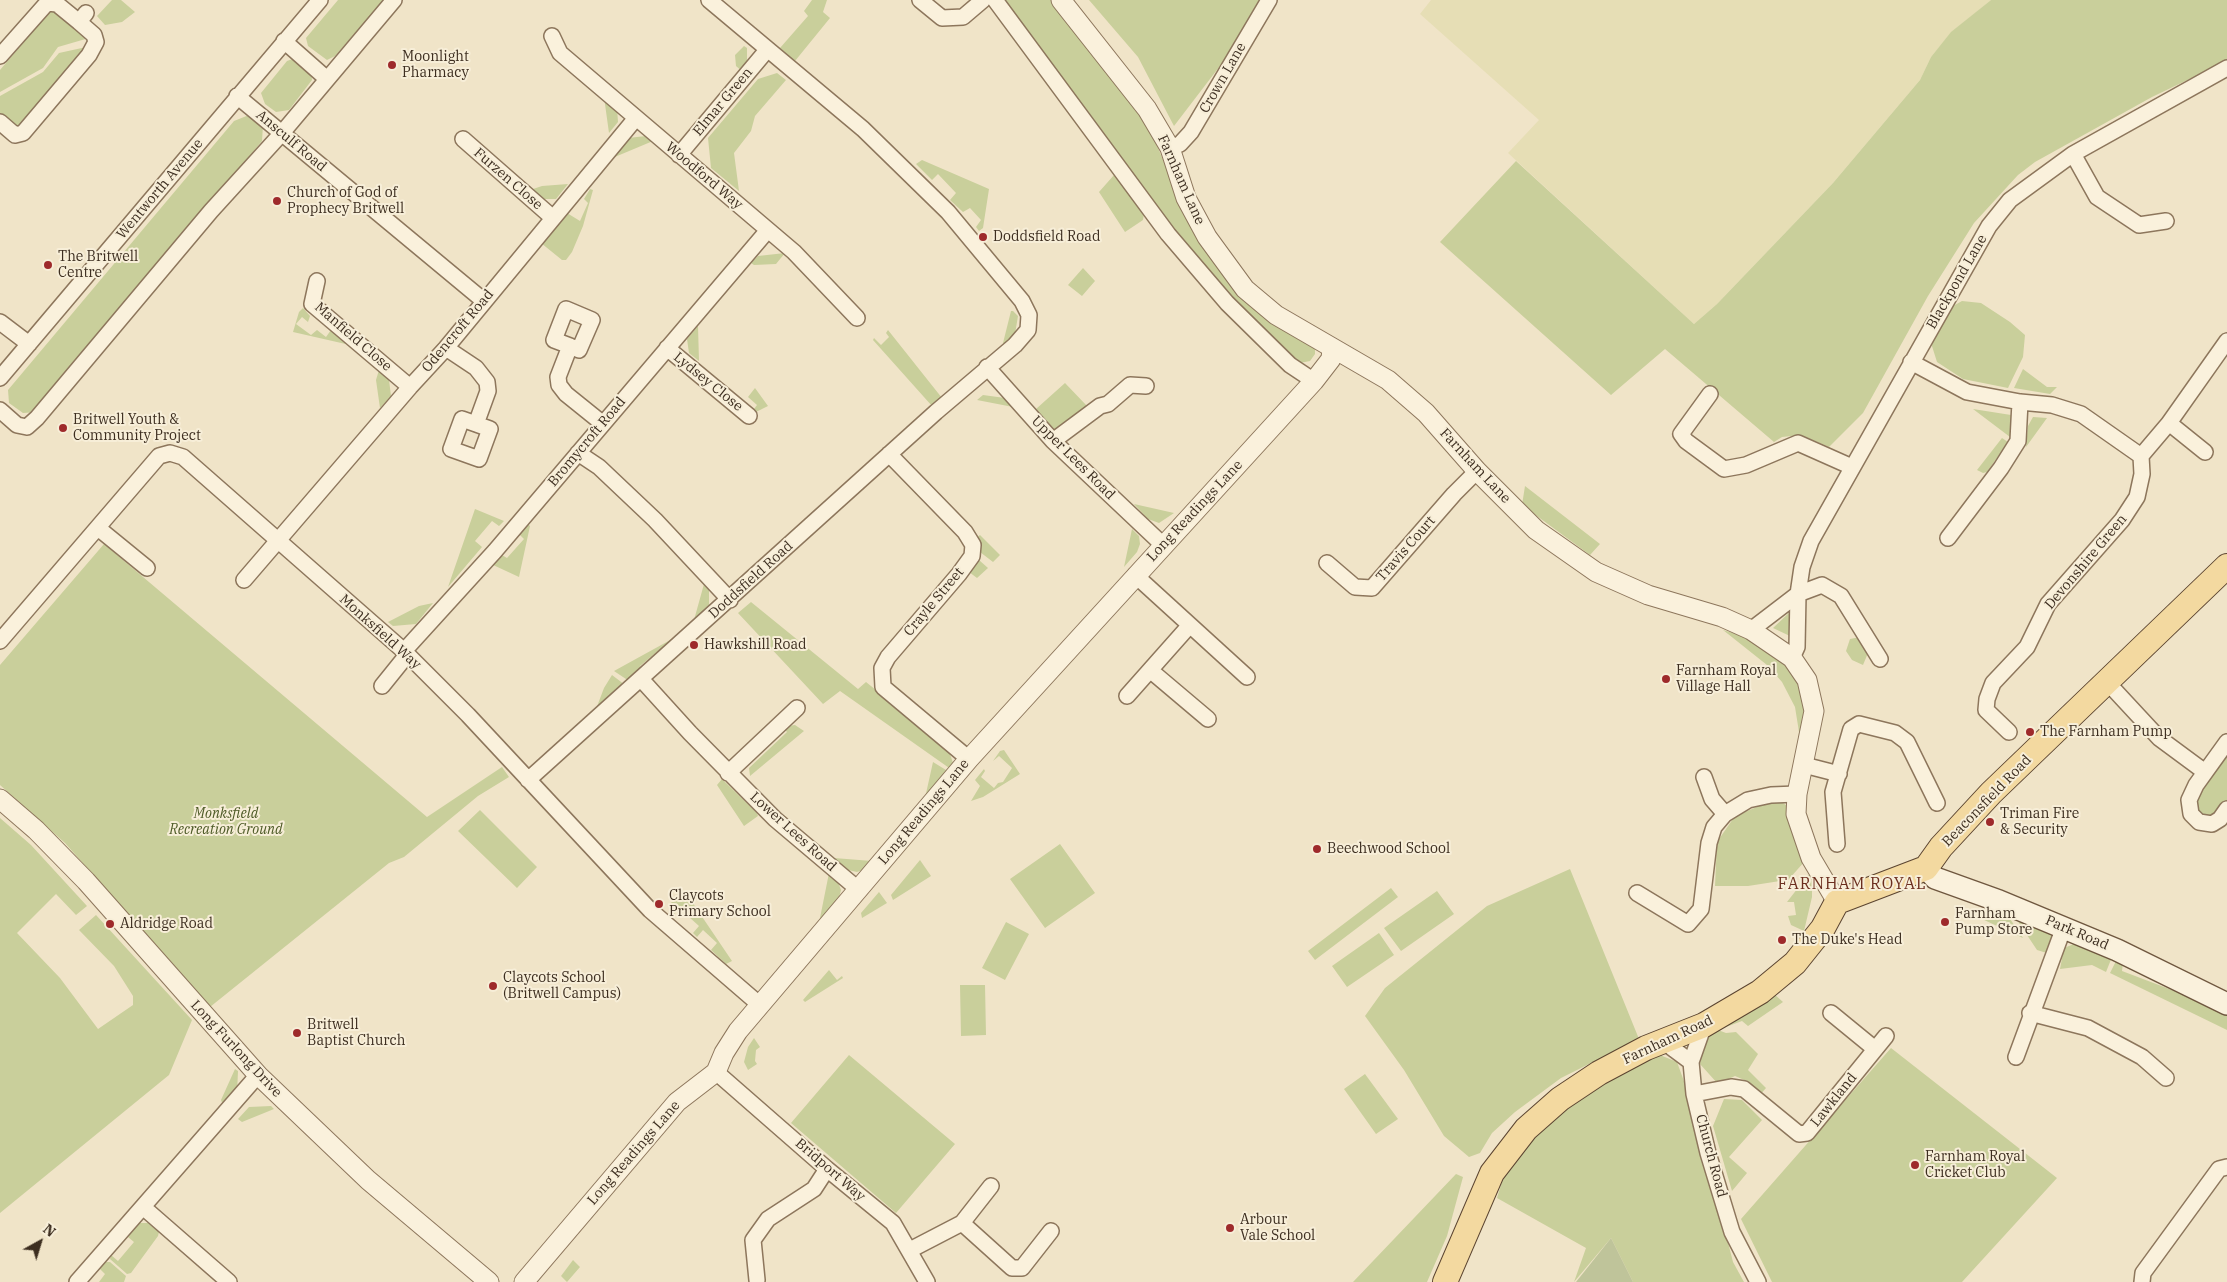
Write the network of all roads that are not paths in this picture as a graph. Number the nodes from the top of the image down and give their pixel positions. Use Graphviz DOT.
graph roads {
  1 [pos="320,0"];
  2 [pos="394,0"];
  3 [pos="709,0"];
  4 [pos="920,0"];
  5 [pos="983,0"];
  6 [pos="995,0"];
  7 [pos="1061,0"];
  8 [pos="1269,0"];
  9 [pos="552,36"];
  10 [pos="284,42"];
  11 [pos="767,50"];
  12 [pos="0,56"];
  13 [pos="2227,68"];
  14 [pos="327,78"];
  15 [pos="237,96"];
  16 [pos="636,118"];
  17 [pos="0,122"];
  18 [pos="282,133"];
  19 [pos="463,139"];
  20 [pos="1170,148"];
  21 [pos="2073,154"];
  22 [pos="680,155"];
  23 [pos="554,218"];
  24 [pos="2166,222"];
  25 [pos="768,230"];
  26 [pos="317,281"];
  27 [pos="484,301"];
  28 [pos="857,318"];
  29 [pos="0,322"];
  30 [pos="2227,341"];
  31 [pos="29,344"];
  32 [pos="570,346"];
  33 [pos="446,348"];
  34 [pos="667,348"];
  35 [pos="1332,348"];
  36 [pos="1911,362"];
  37 [pos="987,367"];
  38 [pos="0,378"];
  39 [pos="1314,381"];
  40 [pos="1146,386"];
  41 [pos="410,387"];
  42 [pos="1710,394"];
  43 [pos="2020,402"];
  44 [pos="0,410"];
  45 [pos="749,416"];
  46 [pos="602,423"];
  47 [pos="2169,423"];
  48 [pos="476,424"];
  49 [pos="1054,441"];
  50 [pos="2205,452"];
  51 [pos="578,453"];
  52 [pos="889,454"];
  53 [pos="2141,456"];
  54 [pos="1852,467"];
  55 [pos="1477,471"];
  56 [pos="98,528"];
  57 [pos="1948,538"];
  58 [pos="278,542"];
  59 [pos="1163,545"];
  60 [pos="1327,563"];
  61 [pos="2227,566"];
  62 [pos="147,568"];
  63 [pos="1135,575"];
  64 [pos="244,580"];
  65 [pos="1798,594"];
  66 [pos="730,600"];
  67 [pos="1190,625"];
  68 [pos="1751,630"];
  69 [pos="0,641"];
  70 [pos="405,653"];
  71 [pos="1792,658"];
  72 [pos="1880,659"];
  73 [pos="1150,670"];
  74 [pos="1247,677"];
  75 [pos="641,679"];
  76 [pos="2107,682"];
  77 [pos="382,686"];
  78 [pos="1127,696"];
  79 [pos="797,708"];
  80 [pos="1208,719"];
  81 [pos="2008,732"];
  82 [pos="2227,742"];
  83 [pos="969,759"];
  84 [pos="1804,765"];
  85 [pos="2205,772"];
  86 [pos="728,773"];
  87 [pos="1839,774"];
  88 [pos="1704,777"];
  89 [pos="528,780"];
  90 [pos="1796,794"];
  91 [pos="0,798"];
  92 [pos="1937,803"];
  93 [pos="2227,809"];
  94 [pos="1725,814"];
  95 [pos="1837,844"];
  96 [pos="1926,868"];
  97 [pos="859,890"];
  98 [pos="1637,893"];
  99 [pos="1837,902"];
  100 [pos="2064,927"];
  101 [pos="2227,1004"];
  102 [pos="760,1005"];
  103 [pos="1831,1013"];
  104 [pos="2030,1013"];
  105 [pos="1704,1025"];
  106 [pos="1886,1036"];
  107 [pos="1664,1042"];
  108 [pos="1876,1049"];
  109 [pos="2016,1057"];
  110 [pos="1691,1062"];
  111 [pos="716,1072"];
  112 [pos="258,1075"];
  113 [pos="2166,1078"];
  114 [pos="1694,1094"];
  115 [pos="2227,1167"];
  116 [pos="827,1170"];
  117 [pos="991,1186"];
  118 [pos="143,1207"];
  119 [pos="962,1223"];
  120 [pos="1051,1232"];
  121 [pos="910,1250"];
  122 [pos="757,1280"];
  123 [pos="77,1282"];
  124 [pos="229,1282"];
  125 [pos="489,1282"];
  126 [pos="524,1282"];
  127 [pos="926,1282"];
  128 [pos="1445,1282"];
  129 [pos="1758,1282"];
  130 [pos="2142,1282"];
  1 -- 10 [label="street, Wentworth Avenue"];
  2 -- 14 [label="street"];
  3 -- 11 [label="street, Doddsfield Road"];
  4 -- 5 [label="street"];
  6 -- 39 [label="street"];
  7 -- 20 [label="street, Farnham Lane"];
  8 -- 20 [label="street, Crown Lane"];
  9 -- 16 [label="street, Woodford Way"];
  10 -- 14 [label="street"];
  10 -- 15 [label="street, Wentworth Avenue"];
  11 -- 22 [label="street, Elmar Green"];
  11 -- 37 [label="street, Doddsfield Road"];
  12 -- 17 [label="street"];
  13 -- 21 [label="street, Blackpond Lane"];
  14 -- 18 [label="street"];
  15 -- 18 [label="street, Ansculf Road"];
  15 -- 31 [label="street, Wentworth Avenue"];
  16 -- 22 [label="street, Woodford Way"];
  16 -- 23 [label="street, Odencroft Road"];
  18 -- 27 [label="street, Ansculf Road"];
  18 -- 44 [label="street"];
  19 -- 23 [label="street, Furzen Close"];
  20 -- 35 [label="street, Farnham Lane"];
  21 -- 24 [label="street"];
  21 -- 36 [label="street, Blackpond Lane"];
  22 -- 25 [label="street, Woodford Way"];
  23 -- 27 [label="street, Odencroft Road"];
  25 -- 28 [label="street, Woodford Way"];
  25 -- 34 [label="street, Bromycroft Road"];
  26 -- 41 [label="street, Manfield Close"];
  27 -- 33 [label="street, Odencroft Road"];
  29 -- 31 [label="street"];
  30 -- 47 [label="street"];
  31 -- 38 [label="street, Wentworth Avenue"];
  32 -- 46 [label="street"];
  33 -- 41 [label="street, Odencroft Road"];
  33 -- 48 [label="street"];
  34 -- 45 [label="street, Lydsey Close"];
  34 -- 46 [label="street, Bromycroft Road"];
  35 -- 39 [label="street, Long Readings Lane"];
  35 -- 55 [label="street, Farnham Lane"];
  36 -- 43 [label="street"];
  36 -- 54 [label="street, Blackpond Lane"];
  37 -- 49 [label="street, Upper Lees Road"];
  37 -- 52 [label="street, Doddsfield Road"];
  39 -- 59 [label="street, Long Readings Lane"];
  40 -- 49 [label="street"];
  41 -- 58 [label="street, Odencroft Road"];
  42 -- 54 [label="street"];
  43 -- 53 [label="street"];
  43 -- 57 [label="street"];
  46 -- 51 [label="street, Bromycroft Road"];
  47 -- 50 [label="street"];
  47 -- 53 [label="street"];
  49 -- 59 [label="street, Upper Lees Road"];
  51 -- 66 [label="street"];
  51 -- 70 [label="street, Bromycroft Road"];
  52 -- 66 [label="street, Doddsfield Road"];
  52 -- 83 [label="street, Crayle Street"];
  53 -- 81 [label="street, Devonshire Green"];
  54 -- 65 [label="street, Blackpond Lane"];
  55 -- 60 [label="street, Travis Court"];
  55 -- 68 [label="street, Farnham Lane"];
  56 -- 58 [label="street, Monksfield Way"];
  56 -- 62 [label="street"];
  56 -- 69 [label="street, Monksfield Way"];
  58 -- 64 [label="street, Odencroft Road"];
  58 -- 70 [label="street, Monksfield Way"];
  59 -- 63 [label="street, Long Readings Lane"];
  61 -- 76 [label="main road, Beaconsfield Road"];
  63 -- 67 [label="street"];
  63 -- 83 [label="street, Long Readings Lane"];
  65 -- 68 [label="street"];
  65 -- 71 [label="street, Blackpond Lane"];
  65 -- 72 [label="street"];
  66 -- 75 [label="street, Doddsfield Road"];
  67 -- 73 [label="street"];
  67 -- 74 [label="street"];
  68 -- 71 [label="street, Farnham Lane"];
  70 -- 77 [label="street, Bromycroft Road"];
  70 -- 89 [label="street, Monksfield Way"];
  71 -- 84 [label="street, Farnham Lane"];
  73 -- 78 [label="street"];
  73 -- 80 [label="street"];
  75 -- 86 [label="street, Lower Lees Road"];
  75 -- 89 [label="street, Doddsfield Road"];
  76 -- 85 [label="street"];
  76 -- 96 [label="main road, Beaconsfield Road"];
  79 -- 86 [label="street"];
  82 -- 85 [label="street"];
  83 -- 97 [label="street, Long Readings Lane"];
  84 -- 87 [label="street"];
  84 -- 90 [label="street, Farnham Lane"];
  85 -- 93 [label="street"];
  86 -- 97 [label="street, Lower Lees Road"];
  87 -- 92 [label="street"];
  87 -- 95 [label="street"];
  88 -- 94 [label="street"];
  89 -- 102 [label="street, Monksfield Way"];
  90 -- 94 [label="street"];
  90 -- 99 [label="street, Farnham Lane"];
  91 -- 112 [label="street, Long Furlong Drive"];
  94 -- 98 [label="street"];
  96 -- 99 [label="main road"];
  96 -- 100 [label="main road, Park Road"];
  97 -- 102 [label="street, Long Readings Lane"];
  99 -- 105 [label="main road, Farnham Road"];
  100 -- 101 [label="main road, Park Road"];
  100 -- 104 [label="street"];
  102 -- 111 [label="street, Long Readings Lane"];
  103 -- 108 [label="street"];
  104 -- 109 [label="street"];
  104 -- 113 [label="street"];
  105 -- 107 [label="main road, Farnham Road"];
  105 -- 110 [label="street, Church Road"];
  106 -- 108 [label="street, Lawkland"];
  107 -- 110 [label="street"];
  107 -- 128 [label="main road, Farnham Road"];
  108 -- 114 [label="street, Lawkland"];
  110 -- 114 [label="street, Church Road"];
  111 -- 116 [label="street, Bridport Way"];
  111 -- 126 [label="street, Long Readings Lane"];
  112 -- 118 [label="street"];
  112 -- 125 [label="street, Long Furlong Drive"];
  114 -- 129 [label="street, Church Road"];
  115 -- 130 [label="street"];
  116 -- 121 [label="street, Bridport Way"];
  116 -- 122 [label="street"];
  117 -- 119 [label="street"];
  118 -- 123 [label="street"];
  118 -- 124 [label="street"];
  119 -- 120 [label="street"];
  119 -- 121 [label="street"];
  121 -- 127 [label="street, Bridport Way"];
}
